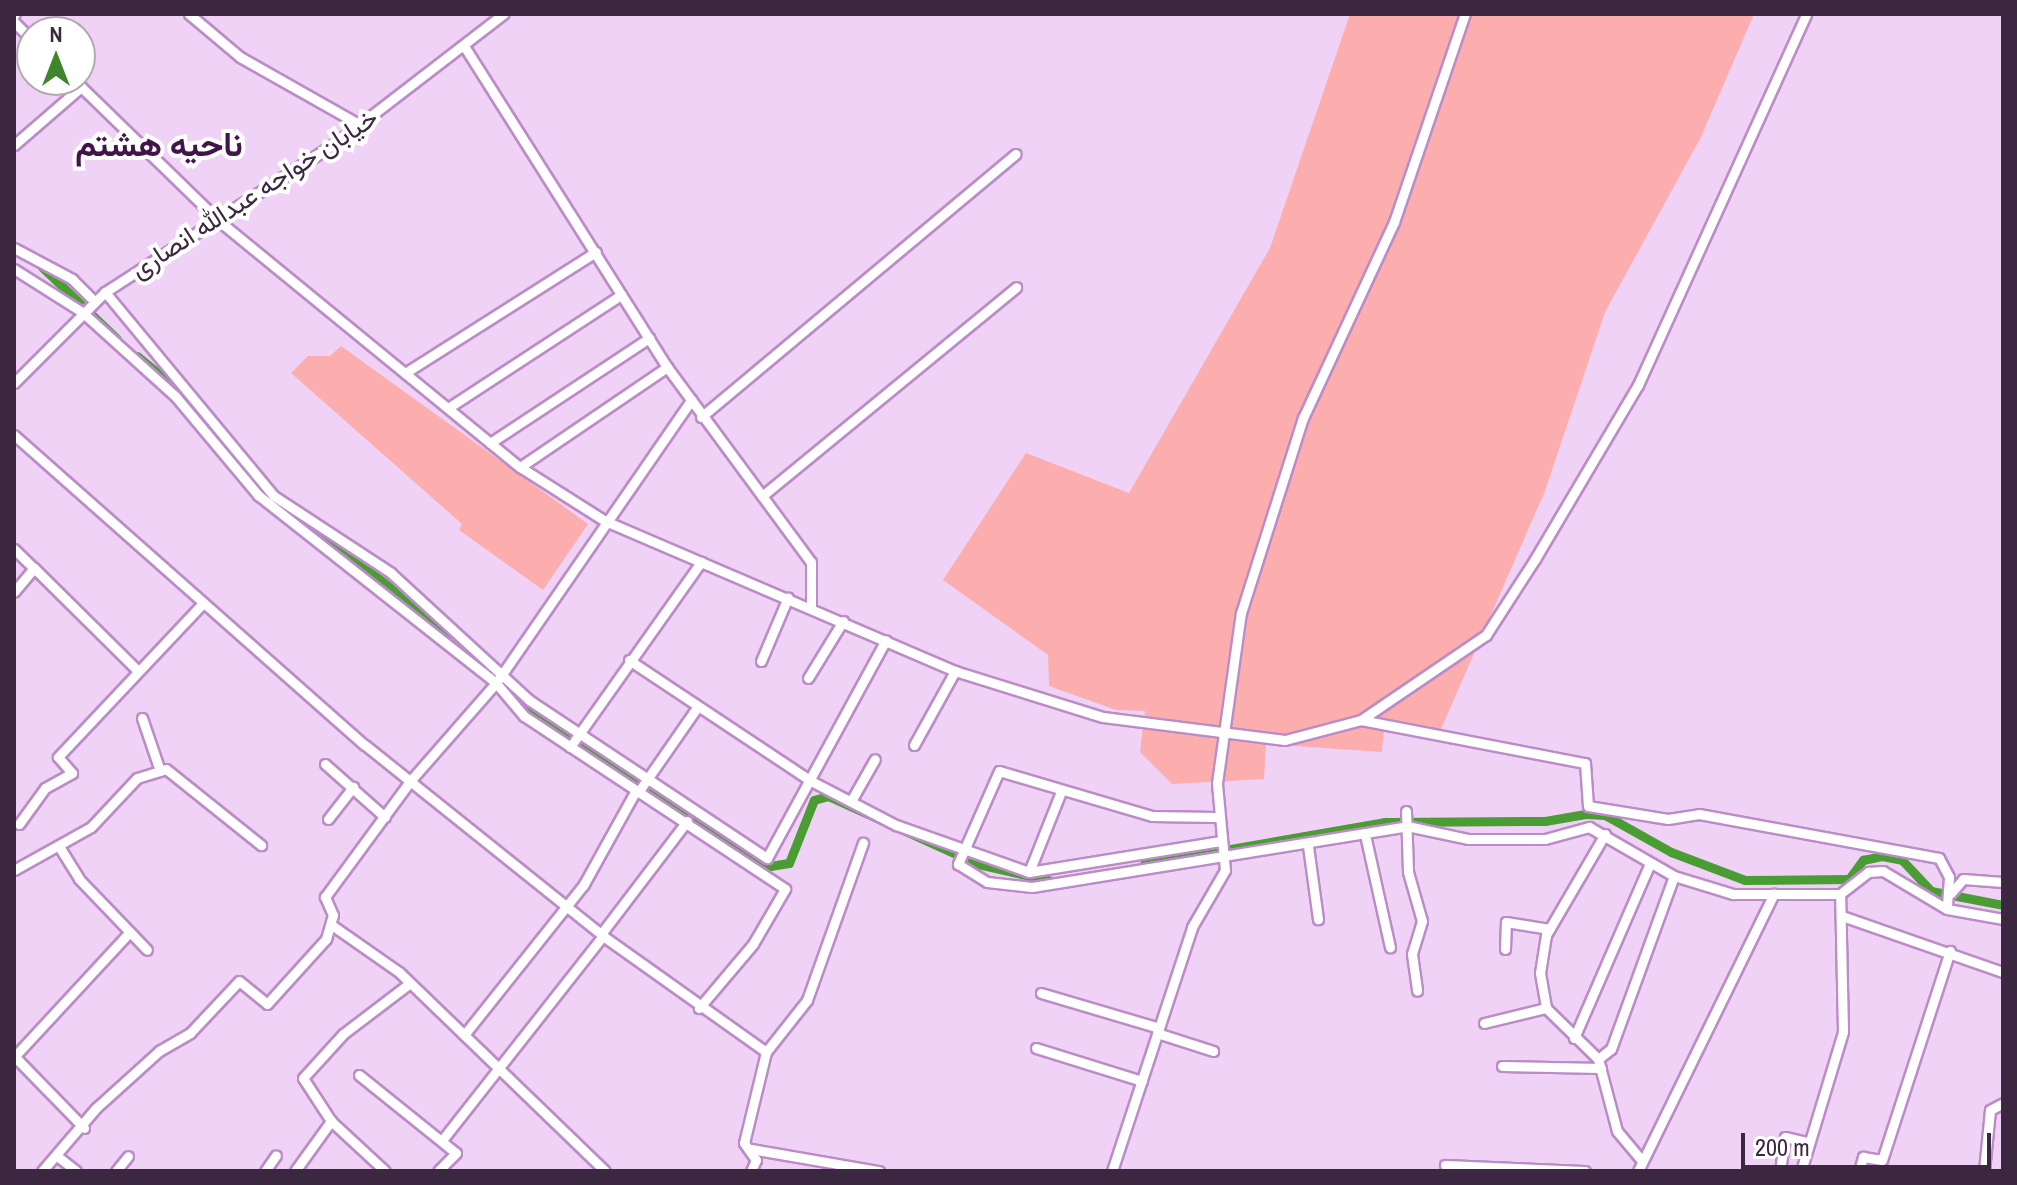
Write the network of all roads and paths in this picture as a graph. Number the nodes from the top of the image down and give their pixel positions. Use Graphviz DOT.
graph roads {
  1 [pos="189,14"];
  2 [pos="503,14"];
  3 [pos="1465,14"];
  4 [pos="1806,14"];
  5 [pos="464,46"];
  6 [pos="65,96"];
  7 [pos="90,96"];
  8 [pos="360,125"];
  9 [pos="14,145"];
  10 [pos="1016,154"];
  11 [pos="219,221"];
  12 [pos="14,248"];
  13 [pos="596,252"];
  14 [pos="14,269"];
  15 [pos="1016,287"];
  16 [pos="105,292"];
  17 [pos="621,295"];
  18 [pos="94,301"];
  19 [pos="82,312"];
  20 [pos="649,338"];
  21 [pos="667,367"];
  22 [pos="405,373"];
  23 [pos="14,383"];
  24 [pos="691,400"];
  25 [pos="448,408"];
  26 [pos="701,417"];
  27 [pos="14,435"];
  28 [pos="490,443"];
  29 [pos="520,467"];
  30 [pos="762,496"];
  31 [pos="605,521"];
  32 [pos="14,549"];
  33 [pos="701,562"];
  34 [pos="34,568"];
  35 [pos="14,592"];
  36 [pos="788,597"];
  37 [pos="202,604"];
  38 [pos="811,607"];
  39 [pos="843,621"];
  40 [pos="886,640"];
  41 [pos="629,660"];
  42 [pos="761,661"];
  43 [pos="138,671"];
  44 [pos="955,671"];
  45 [pos="500,672"];
  46 [pos="808,678"];
  47 [pos="496,683"];
  48 [pos="696,709"];
  49 [pos="142,718"];
  50 [pos="1361,720"];
  51 [pos="1228,729"];
  52 [pos="577,731"];
  53 [pos="914,745"];
  54 [pos="570,747"];
  55 [pos="875,759"];
  56 [pos="325,764"];
  57 [pos="160,771"];
  58 [pos="648,779"];
  59 [pos="411,780"];
  60 [pos="811,781"];
  61 [pos="353,787"];
  62 [pos="637,790"];
  63 [pos="1060,794"];
  64 [pos="851,801"];
  65 [pos="1588,806"];
  66 [pos="1406,811"];
  67 [pos="385,817"];
  68 [pos="1216,817"];
  69 [pos="328,819"];
  70 [pos="687,821"];
  71 [pos="16,824"];
  72 [pos="1407,826"];
  73 [pos="1589,827"];
  74 [pos="1605,834"];
  75 [pos="1366,839"];
  76 [pos="1221,841"];
  77 [pos="863,843"];
  78 [pos="261,845"];
  79 [pos="1308,846"];
  80 [pos="60,848"];
  81 [pos="962,848"];
  82 [pos="1224,856"];
  83 [pos="767,858"];
  84 [pos="16,862"];
  85 [pos="1650,863"];
  86 [pos="1029,872"];
  87 [pos="757,873"];
  88 [pos="1674,876"];
  89 [pos="2003,882"];
  90 [pos="1951,893"];
  91 [pos="1774,894"];
  92 [pos="1840,894"];
  93 [pos="568,906"];
  94 [pos="1947,909"];
  95 [pos="1842,916"];
  96 [pos="1318,919"];
  97 [pos="2003,919"];
  98 [pos="333,926"];
  99 [pos="1549,929"];
  100 [pos="129,933"];
  101 [pos="602,935"];
  102 [pos="1390,947"];
  103 [pos="1505,949"];
  104 [pos="147,950"];
  105 [pos="1950,951"];
  106 [pos="2003,972"];
  107 [pos="410,983"];
  108 [pos="1417,991"];
  109 [pos="1041,993"];
  110 [pos="699,1008"];
  111 [pos="1546,1008"];
  112 [pos="1484,1023"];
  113 [pos="1158,1030"];
  114 [pos="464,1035"];
  115 [pos="1574,1038"];
  116 [pos="1036,1048"];
  117 [pos="1213,1051"];
  118 [pos="766,1052"];
  119 [pos="14,1057"];
  120 [pos="498,1063"];
  121 [pos="1599,1064"];
  122 [pos="1502,1066"];
  123 [pos="359,1075"];
  124 [pos="1142,1081"];
  125 [pos="2003,1103"];
  126 [pos="331,1121"];
  127 [pos="84,1128"];
  128 [pos="443,1139"];
  129 [pos="1807,1142"];
  130 [pos="751,1149"];
  131 [pos="276,1155"];
  132 [pos="57,1156"];
  133 [pos="128,1156"];
  134 [pos="1445,1165"];
  135 [pos="1640,1166"];
  136 [pos="42,1171"];
  137 [pos="76,1171"];
  138 [pos="116,1171"];
  139 [pos="265,1171"];
  140 [pos="295,1171"];
  141 [pos="385,1171"];
  142 [pos="438,1171"];
  143 [pos="605,1171"];
  144 [pos="751,1171"];
  145 [pos="879,1171"];
  146 [pos="1112,1171"];
  147 [pos="1585,1171"];
  148 [pos="1780,1171"];
  149 [pos="1801,1171"];
  150 [pos="1859,1171"];
  151 [pos="1984,1171"];
  1 -- 8 [label="street"];
  2 -- 5 [label="street, خیابان خواجه عبدالله انصاری"];
  3 -- 51 [label="street"];
  4 -- 50 [label="street"];
  5 -- 8 [label="street, خیابان خواجه عبدالله انصاری"];
  5 -- 13 [label="street"];
  6 -- 9 [label="street"];
  7 -- 11 [label="street"];
  8 -- 11 [label="street, خیابان خواجه عبدالله انصاری"];
  10 -- 26 [label="street"];
  11 -- 16 [label="street, خیابان خواجه عبدالله انصاری"];
  11 -- 22 [label="street"];
  12 -- 18 [label="street"];
  13 -- 17 [label="street"];
  13 -- 22 [label="street"];
  14 -- 19 [label="street"];
  15 -- 30 [label="street"];
  16 -- 18 [label="street, خیابان خواجه عبدالله انصاری"];
  16 -- 45 [label="street"];
  17 -- 20 [label="street"];
  17 -- 25 [label="street"];
  18 -- 19 [label="street, خیابان خواجه عبدالله انصاری"];
  19 -- 23 [label="street, خیابان خواجه عبدالله انصاری"];
  19 -- 47 [label="street"];
  20 -- 21 [label="street"];
  20 -- 28 [label="street"];
  21 -- 24 [label="street"];
  21 -- 29 [label="street"];
  22 -- 25 [label="street"];
  24 -- 26 [label="street"];
  24 -- 31 [label="street"];
  25 -- 28 [label="street"];
  26 -- 30 [label="street"];
  27 -- 37 [label="street"];
  28 -- 29 [label="street"];
  29 -- 31 [label="street"];
  30 -- 38 [label="street"];
  31 -- 33 [label="street"];
  31 -- 45 [label="street"];
  32 -- 34 [label="street"];
  33 -- 36 [label="street"];
  33 -- 41 [label="street"];
  34 -- 35 [label="street"];
  34 -- 43 [label="street"];
  36 -- 38 [label="street"];
  36 -- 42 [label="street"];
  37 -- 43 [label="street"];
  37 -- 59 [label="street"];
  38 -- 39 [label="street"];
  39 -- 40 [label="street"];
  39 -- 46 [label="street"];
  40 -- 44 [label="street"];
  40 -- 60 [label="street"];
  41 -- 48 [label="street"];
  41 -- 52 [label="street"];
  43 -- 71 [label="street"];
  44 -- 51 [label="street"];
  44 -- 53 [label="street"];
  45 -- 47 [label="street"];
  45 -- 52 [label="street"];
  47 -- 54 [label="street"];
  47 -- 59 [label="street"];
  48 -- 58 [label="street"];
  48 -- 60 [label="street"];
  49 -- 57 [label="street"];
  50 -- 51 [label="street"];
  50 -- 65 [label="street"];
  51 -- 68 [label="street"];
  52 -- 54 [label="street"];
  52 -- 58 [label="street"];
  54 -- 62 [label="street"];
  55 -- 64 [label="street"];
  56 -- 61 [label="street"];
  57 -- 78 [label="street"];
  57 -- 80 [label="street"];
  58 -- 62 [label="street"];
  58 -- 83 [label="street"];
  59 -- 67 [label="street"];
  59 -- 93 [label="street"];
  60 -- 64 [label="street"];
  60 -- 83 [label="street"];
  61 -- 67 [label="street"];
  61 -- 69 [label="street"];
  62 -- 70 [label="street"];
  62 -- 93 [label="street"];
  63 -- 68 [label="street"];
  63 -- 81 [label="street"];
  63 -- 86 [label="street"];
  64 -- 81 [label="street"];
  65 -- 73 [label="street"];
  65 -- 90 [label="street"];
  66 -- 72 [label="street"];
  67 -- 98 [label="street"];
  68 -- 76 [label="street"];
  70 -- 87 [label="street"];
  70 -- 101 [label="street"];
  72 -- 73 [label="street"];
  72 -- 75 [label="street"];
  72 -- 108 [label="street"];
  73 -- 74 [label="street"];
  74 -- 85 [label="street"];
  74 -- 99 [label="street"];
  75 -- 79 [label="street"];
  75 -- 102 [label="street"];
  76 -- 82 [label="street"];
  76 -- 86 [label="street"];
  77 -- 118 [label="street"];
  79 -- 82 [label="street"];
  79 -- 96 [label="street"];
  80 -- 84 [label="street"];
  80 -- 100 [label="street"];
  81 -- 82 [label="street"];
  81 -- 86 [label="street"];
  82 -- 113 [label="street"];
  83 -- 87 [label="street"];
  85 -- 88 [label="street"];
  85 -- 115 [label="street"];
  87 -- 110 [label="street"];
  88 -- 91 [label="street"];
  88 -- 121 [label="street"];
  89 -- 90 [label="street"];
  90 -- 94 [label="street"];
  91 -- 92 [label="street"];
  91 -- 135 [label="street"];
  92 -- 94 [label="street"];
  92 -- 95 [label="street"];
  93 -- 101 [label="street"];
  93 -- 114 [label="street"];
  94 -- 97 [label="street"];
  95 -- 105 [label="street"];
  95 -- 129 [label="street"];
  98 -- 107 [label="street"];
  98 -- 127 [label="street"];
  99 -- 103 [label="street"];
  99 -- 111 [label="street"];
  100 -- 104 [label="street"];
  100 -- 119 [label="street"];
  101 -- 110 [label="street"];
  101 -- 120 [label="street"];
  105 -- 106 [label="street"];
  105 -- 150 [label="street"];
  107 -- 114 [label="street"];
  107 -- 126 [label="street"];
  109 -- 113 [label="street"];
  110 -- 118 [label="street"];
  111 -- 112 [label="street"];
  111 -- 115 [label="street"];
  113 -- 117 [label="street"];
  113 -- 124 [label="street"];
  114 -- 120 [label="street"];
  115 -- 121 [label="street"];
  116 -- 124 [label="street"];
  118 -- 130 [label="street"];
  119 -- 127 [label="street"];
  120 -- 128 [label="street"];
  120 -- 143 [label="street"];
  121 -- 122 [label="street"];
  121 -- 135 [label="street"];
  123 -- 128 [label="street"];
  124 -- 146 [label="street"];
  125 -- 151 [label="street"];
  126 -- 140 [label="street"];
  126 -- 141 [label="street"];
  127 -- 132 [label="street"];
  128 -- 142 [label="street"];
  129 -- 148 [label="street"];
  129 -- 149 [label="street"];
  130 -- 144 [label="street"];
  130 -- 145 [label="street"];
  131 -- 139 [label="street"];
  132 -- 136 [label="street"];
  132 -- 137 [label="street"];
  133 -- 138 [label="street"];
  134 -- 147 [label="street"];
}
